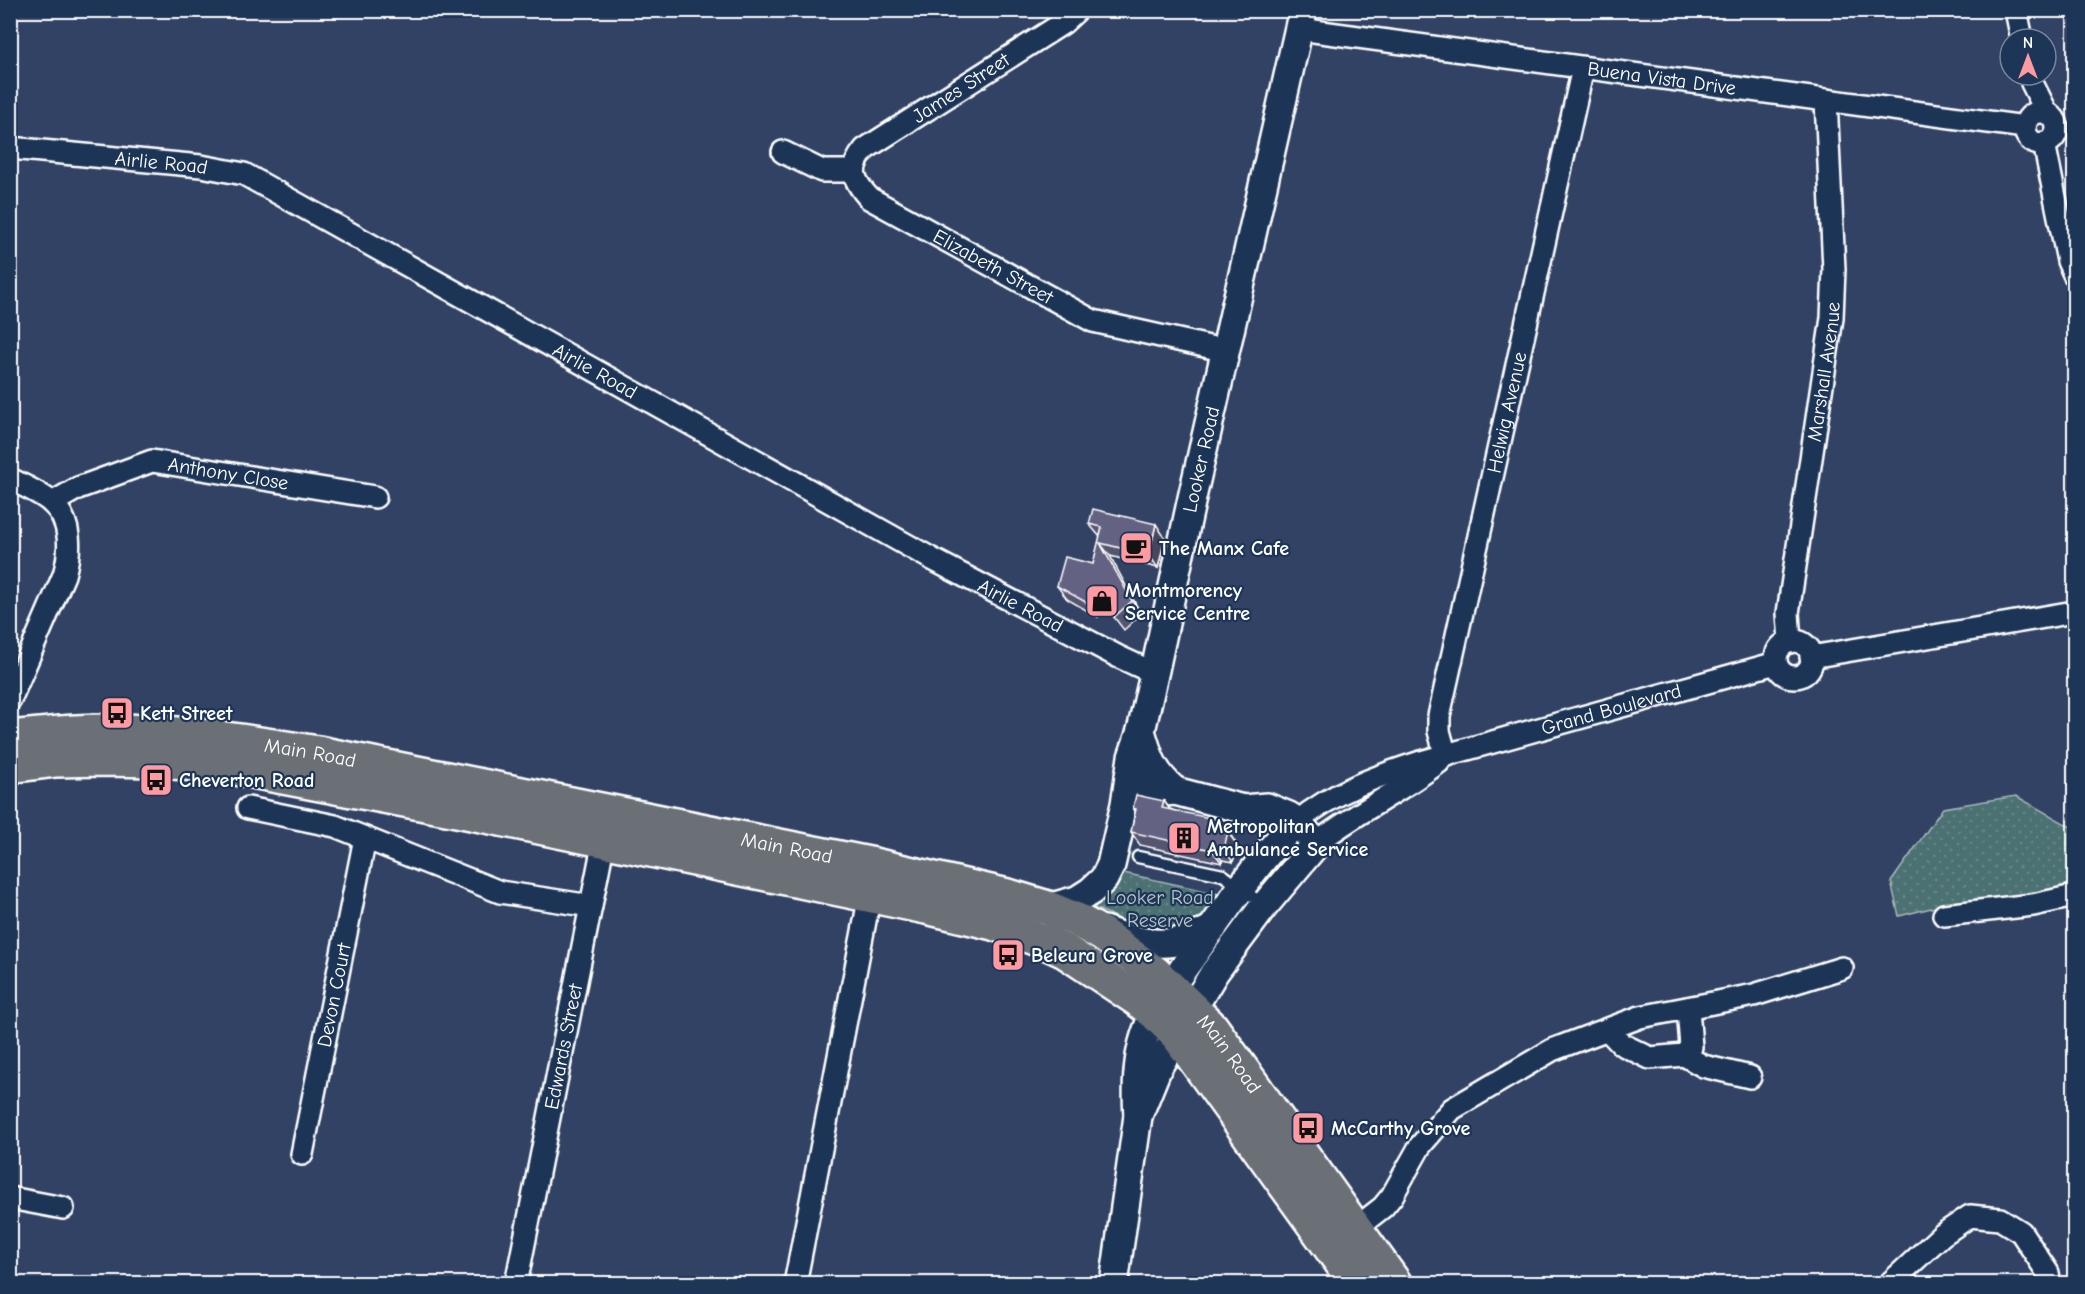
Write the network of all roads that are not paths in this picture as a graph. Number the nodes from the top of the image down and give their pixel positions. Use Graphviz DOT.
graph roads {
  1 [pos="1077,10"];
  2 [pos="2016,10"];
  3 [pos="1301,20"];
  4 [pos="2020,27"];
  5 [pos="1583,68"];
  6 [pos="2034,87"];
  7 [pos="1826,100"];
  8 [pos="2046,122"];
  9 [pos="10,148"];
  10 [pos="783,152"];
  11 [pos="854,171"];
  12 [pos="2074,274"];
  13 [pos="1227,351"];
  14 [pos="10,479"];
  15 [pos="375,497"];
  16 [pos="52,503"];
  17 [pos="2074,612"];
  18 [pos="1790,642"];
  19 [pos="1811,657"];
  20 [pos="1776,663"];
  21 [pos="1155,670"];
  22 [pos="10,700"];
  23 [pos="1141,731"];
  24 [pos="10,738"];
  25 [pos="1446,756"];
  26 [pos="10,766"];
  27 [pos="1129,777"];
  28 [pos="1175,790"];
  29 [pos="248,808"];
  30 [pos="607,826"];
  31 [pos="1289,830"];
  32 [pos="365,838"];
  33 [pos="1310,850"];
  34 [pos="1138,857"];
  35 [pos="1242,889"];
  36 [pos="870,895"];
  37 [pos="2074,896"];
  38 [pos="591,906"];
  39 [pos="1264,906"];
  40 [pos="1063,914"];
  41 [pos="1944,915"];
  42 [pos="1213,928"];
  43 [pos="1842,968"];
  44 [pos="1688,1008"];
  45 [pos="1174,1011"];
  46 [pos="1606,1029"];
  47 [pos="1684,1054"];
  48 [pos="1750,1077"];
  49 [pos="302,1154"];
  50 [pos="10,1198"];
  51 [pos="63,1208"];
  52 [pos="1356,1228"];
  53 [pos="516,1284"];
  54 [pos="795,1284"];
  55 [pos="1113,1284"];
  56 [pos="1357,1284"];
  57 [pos="1395,1284"];
  58 [pos="1889,1284"];
  59 [pos="2050,1284"];
  1 -- 11 [label="street, James Street"];
  2 -- 4 [label="street"];
  3 -- 5 [label="street, Buena Vista Drive"];
  3 -- 13 [label="street, Looker Road"];
  5 -- 7 [label="street, Buena Vista Drive"];
  5 -- 25 [label="street, Helwig Avenue"];
  6 -- 8 [label="street"];
  7 -- 8 [label="street, Buena Vista Drive"];
  7 -- 18 [label="street, Marshall Avenue"];
  8 -- 12 [label="street"];
  9 -- 21 [label="street, Airlie Road"];
  10 -- 11 [label="street"];
  11 -- 13 [label="street, Elizabeth Street"];
  13 -- 21 [label="street, Looker Road"];
  14 -- 16 [label="street"];
  15 -- 16 [label="street, Anthony Close"];
  16 -- 22 [label="street"];
  17 -- 19 [label="street"];
  18 -- 19 [label="street"];
  18 -- 20 [label="street"];
  19 -- 20 [label="street"];
  20 -- 25 [label="street, Grand Boulevard"];
  21 -- 23 [label="street, Looker Road"];
  23 -- 27 [label="street, Looker Road"];
  23 -- 28 [label="street"];
  24 -- 30 [label="main road, Main Road"];
  25 -- 31 [label="street, Grand Boulevard"];
  25 -- 33 [label="street, Grand Boulevard"];
  26 -- 30 [label="main road, Main Road"];
  27 -- 28 [label="street"];
  27 -- 40 [label="street, Looker Road"];
  28 -- 31 [label="street"];
  29 -- 32 [label="street"];
  30 -- 36 [label="main road, Main Road"];
  30 -- 38 [label="street, Edwards Street"];
  30 -- 40 [label="main road, Main Road"];
  31 -- 33 [label="street"];
  31 -- 35 [label="street, Grand Boulevard"];
  32 -- 38 [label="street"];
  32 -- 49 [label="street, Devon Court"];
  33 -- 39 [label="street, Grand Boulevard"];
  34 -- 35 [label="lane"];
  35 -- 39 [label="lane"];
  35 -- 42 [label="street, Grand Boulevard"];
  36 -- 45 [label="main road, Main Road"];
  36 -- 54 [label="street"];
  37 -- 41 [label="street"];
  38 -- 53 [label="street, Edwards Street"];
  39 -- 45 [label="street, Grand Boulevard"];
  40 -- 42 [label="street"];
  40 -- 45 [label="main road, Main Road"];
  42 -- 45 [label="street, Grand Boulevard"];
  43 -- 44 [label="street"];
  44 -- 46 [label="street"];
  44 -- 47 [label="street"];
  45 -- 52 [label="main road, Main Road"];
  45 -- 55 [label="street"];
  45 -- 56 [label="main road, Main Road"];
  46 -- 47 [label="street"];
  46 -- 52 [label="street"];
  47 -- 48 [label="street"];
  50 -- 51 [label="street"];
  52 -- 57 [label="main road, Main Road"];
  58 -- 59 [label="street"];
}
